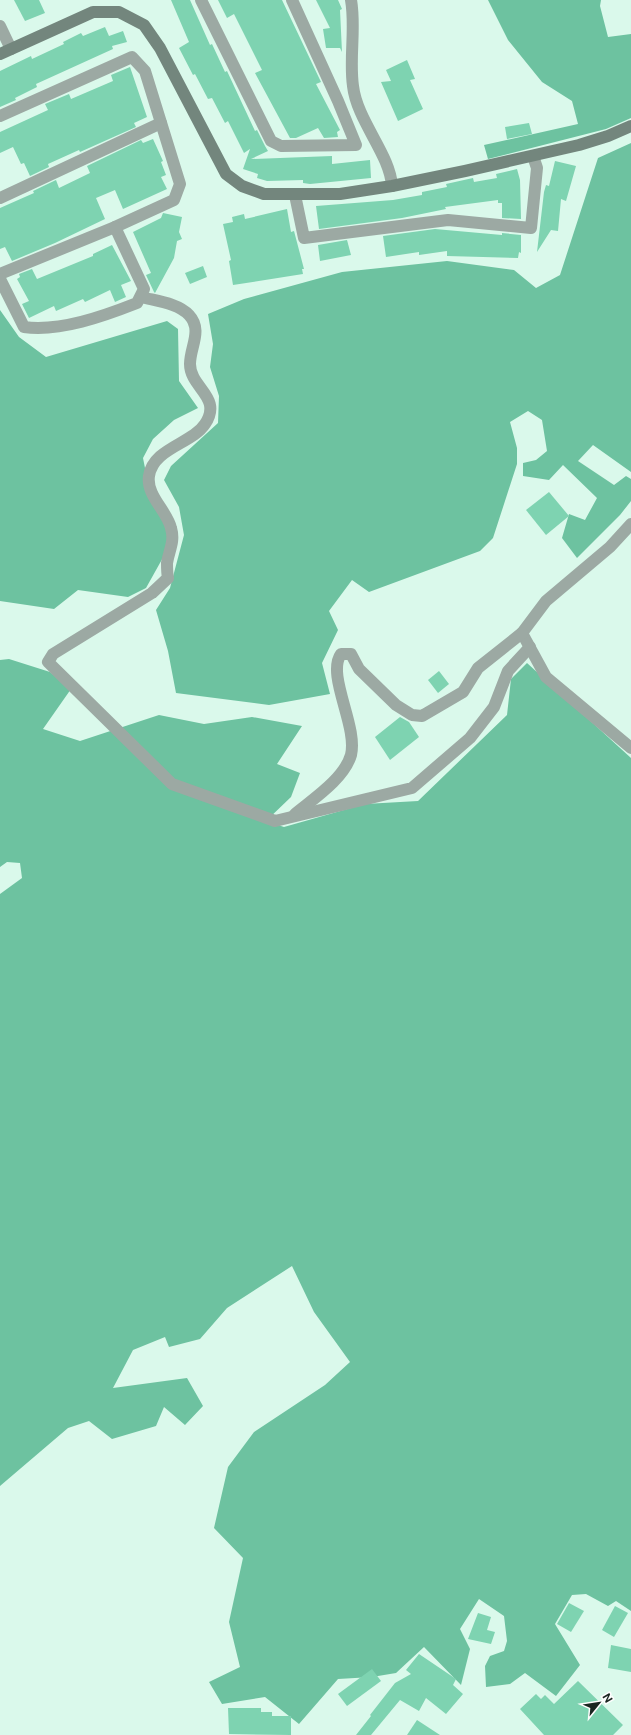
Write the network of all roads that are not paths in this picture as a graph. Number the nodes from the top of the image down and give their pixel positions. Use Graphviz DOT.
graph roads {
  1 [pos="201,0"];
  2 [pos="292,0"];
  3 [pos="351,0"];
  4 [pos="0,26"];
  5 [pos="5,52"];
  6 [pos="0,116"];
  7 [pos="161,123"];
  8 [pos="631,126"];
  9 [pos="533,156"];
  10 [pos="392,186"];
  11 [pos="295,195"];
  12 [pos="0,198"];
  13 [pos="115,227"];
  14 [pos="0,274"];
  15 [pos="0,279"];
  16 [pos="141,296"];
  17 [pos="631,524"];
  18 [pos="522,633"];
  19 [pos="530,647"];
  20 [pos="631,748"];
  21 [pos="292,816"];
  1 -- 2 [label="street"];
  3 -- 10 [label="street"];
  4 -- 5 [label="street"];
  5 -- 11 [label="street"];
  6 -- 7 [label="street"];
  7 -- 12 [label="street"];
  7 -- 13 [label="street"];
  8 -- 9 [label="street"];
  9 -- 10 [label="street"];
  9 -- 11 [label="street"];
  10 -- 11 [label="street"];
  13 -- 14 [label="street"];
  13 -- 16 [label="street"];
  15 -- 16 [label="street"];
  16 -- 21 [label="street"];
  17 -- 18 [label="street"];
  18 -- 19 [label="street"];
  18 -- 21 [label="street"];
  19 -- 20 [label="street"];
  19 -- 21 [label="street"];
}
